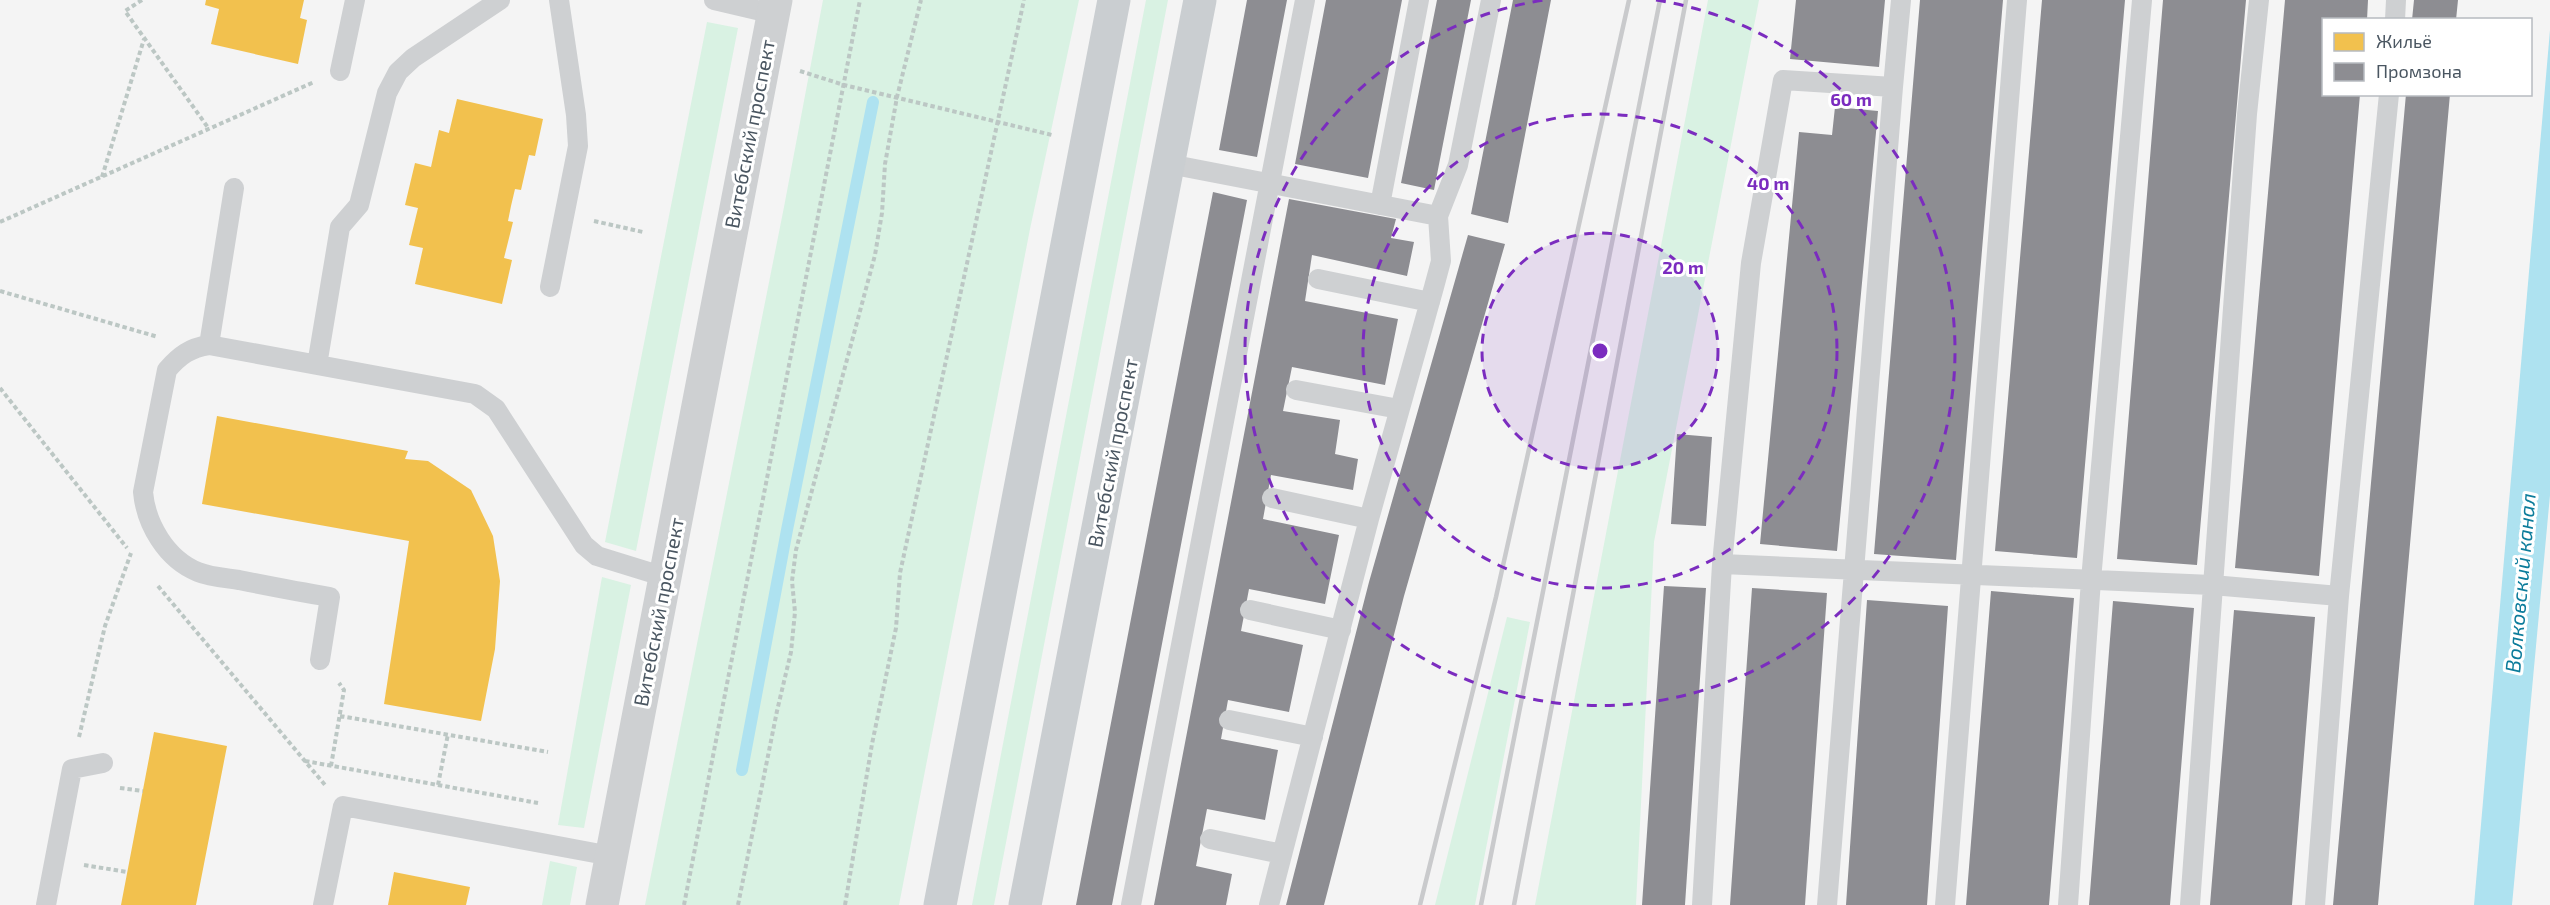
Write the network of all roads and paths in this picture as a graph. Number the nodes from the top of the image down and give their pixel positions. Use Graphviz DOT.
graph roads {
  1 [pos="141,0"];
  2 [pos="355,0"];
  3 [pos="500,0"];
  4 [pos="559,0"];
  5 [pos="714,0"];
  6 [pos="860,0"];
  7 [pos="921,0"];
  8 [pos="1024,0"];
  9 [pos="1114,0"];
  10 [pos="1200,0"];
  11 [pos="1305,0"];
  12 [pos="1419,0"];
  13 [pos="1491,0"];
  14 [pos="1901,0"];
  15 [pos="2017,0"];
  16 [pos="2142,0"];
  17 [pos="2259,0"];
  18 [pos="2396,0"];
  19 [pos="775,7"];
  20 [pos="2395,18"];
  21 [pos="145,38"];
  22 [pos="340,71"];
  23 [pos="801,72"];
  24 [pos="844,85"];
  25 [pos="1893,87"];
  26 [pos="2389,96"];
  27 [pos="897,97"];
  28 [pos="999,122"];
  29 [pos="209,129"];
  30 [pos="1045,132"];
  31 [pos="1169,164"];
  32 [pos="102,177"];
  33 [pos="1269,184"];
  34 [pos="234,188"];
  35 [pos="1380,205"];
  36 [pos="564,215"];
  37 [pos="1438,216"];
  38 [pos="0,222"];
  39 [pos="643,231"];
  40 [pos="1318,279"];
  41 [pos="550,286"];
  42 [pos="0,291"];
  43 [pos="1431,302"];
  44 [pos="201,346"];
  45 [pos="317,364"];
  46 [pos="0,388"];
  47 [pos="1296,390"];
  48 [pos="1399,410"];
  49 [pos="1272,498"];
  50 [pos="1369,519"];
  51 [pos="131,553"];
  52 [pos="138,562"];
  53 [pos="1722,564"];
  54 [pos="1854,570"];
  55 [pos="1970,574"];
  56 [pos="665,577"];
  57 [pos="152,579"];
  58 [pos="2091,580"];
  59 [pos="2212,585"];
  60 [pos="2339,596"];
  61 [pos="1250,610"];
  62 [pos="1341,630"];
  63 [pos="320,660"];
  64 [pos="340,716"];
  65 [pos="1229,720"];
  66 [pos="448,734"];
  67 [pos="1313,737"];
  68 [pos="548,752"];
  69 [pos="304,761"];
  70 [pos="103,763"];
  71 [pos="331,766"];
  72 [pos="72,769"];
  73 [pos="438,785"];
  74 [pos="538,803"];
  75 [pos="343,806"];
  76 [pos="1210,839"];
  77 [pos="1282,854"];
  78 [pos="611,856"];
  79 [pos="55,860"];
  80 [pos="127,872"];
  81 [pos="46,905"];
  82 [pos="323,905"];
  83 [pos="602,905"];
  84 [pos="684,905"];
  85 [pos="738,905"];
  86 [pos="845,905"];
  87 [pos="940,905"];
  88 [pos="1025,905"];
  89 [pos="1131,905"];
  90 [pos="1269,905"];
  91 [pos="1702,905"];
  92 [pos="1827,905"];
  93 [pos="1945,905"];
  94 [pos="2068,905"];
  95 [pos="2190,905"];
  96 [pos="2315,905"];
  1 -- 21 [label="path"];
  2 -- 22 [label="lane"];
  3 -- 45 [label="lane"];
  4 -- 36 [label="lane"];
  5 -- 19 [label="lane"];
  6 -- 24 [label="path"];
  7 -- 27 [label="path"];
  8 -- 28 [label="path"];
  9 -- 87 [label="main road"];
  10 -- 31 [label="main road, Витебский проспект"];
  11 -- 33 [label="lane"];
  12 -- 35 [label="lane"];
  13 -- 37 [label="lane"];
  14 -- 25 [label="lane"];
  15 -- 55 [label="lane"];
  16 -- 58 [label="lane"];
  17 -- 59 [label="lane"];
  18 -- 20 [label="lane"];
  19 -- 56 [label="street, Витебский проспект"];
  21 -- 29 [label="path"];
  21 -- 32 [label="path"];
  22 -- 29 [label="path"];
  23 -- 24 [label="path"];
  24 -- 27 [label="path"];
  24 -- 84 [label="path"];
  25 -- 53 [label="lane"];
  25 -- 54 [label="lane"];
  26 -- 60 [label="lane"];
  27 -- 28 [label="path"];
  27 -- 85 [label="path"];
  28 -- 30 [label="path"];
  28 -- 86 [label="path"];
  29 -- 32 [label="path"];
  31 -- 33 [label="lane"];
  31 -- 88 [label="main road, Витебский проспект"];
  32 -- 38 [label="path"];
  33 -- 35 [label="lane"];
  33 -- 89 [label="lane"];
  34 -- 44 [label="lane"];
  35 -- 37 [label="lane"];
  36 -- 39 [label="path"];
  36 -- 41 [label="lane"];
  37 -- 43 [label="lane"];
  40 -- 43 [label="lane"];
  42 -- 44 [label="path"];
  43 -- 48 [label="lane"];
  44 -- 45 [label="lane"];
  44 -- 63 [label="lane"];
  45 -- 56 [label="lane"];
  46 -- 51 [label="path"];
  47 -- 48 [label="lane"];
  48 -- 50 [label="lane"];
  49 -- 50 [label="lane"];
  50 -- 62 [label="lane"];
  51 -- 52 [label="path"];
  51 -- 72 [label="path"];
  53 -- 54 [label="lane"];
  53 -- 91 [label="lane"];
  54 -- 55 [label="lane"];
  54 -- 92 [label="lane"];
  55 -- 58 [label="lane"];
  55 -- 93 [label="lane"];
  56 -- 78 [label="street, Витебский проспект"];
  57 -- 69 [label="path"];
  58 -- 59 [label="lane"];
  58 -- 94 [label="lane"];
  59 -- 60 [label="lane"];
  59 -- 95 [label="lane"];
  60 -- 96 [label="lane"];
  61 -- 62 [label="lane"];
  62 -- 67 [label="lane"];
  63 -- 64 [label="path"];
  64 -- 66 [label="path"];
  64 -- 71 [label="path"];
  65 -- 67 [label="lane"];
  66 -- 68 [label="path"];
  66 -- 73 [label="path"];
  67 -- 77 [label="lane"];
  69 -- 71 [label="path"];
  69 -- 75 [label="path"];
  70 -- 72 [label="lane"];
  71 -- 73 [label="path"];
  72 -- 79 [label="lane"];
  73 -- 74 [label="path"];
  75 -- 78 [label="lane"];
  75 -- 82 [label="lane"];
  76 -- 77 [label="lane"];
  77 -- 90 [label="lane"];
  78 -- 83 [label="street, Витебский проспект"];
  79 -- 80 [label="path"];
  79 -- 81 [label="lane"];
}
